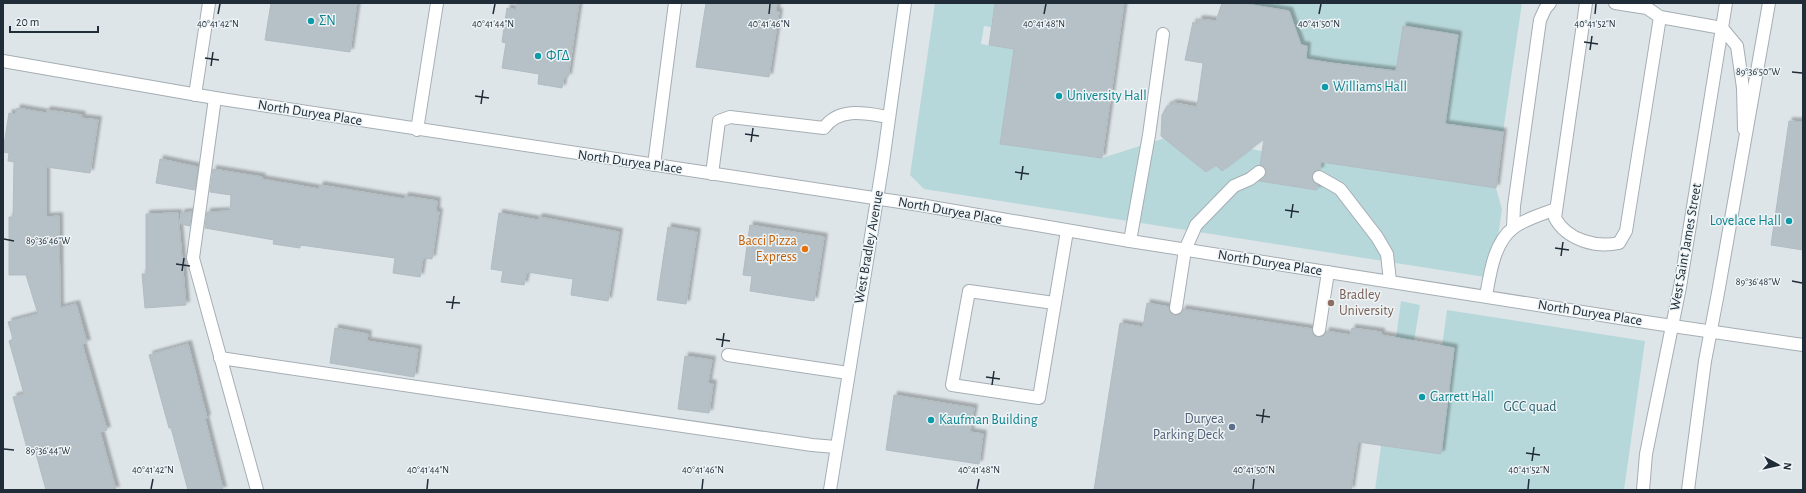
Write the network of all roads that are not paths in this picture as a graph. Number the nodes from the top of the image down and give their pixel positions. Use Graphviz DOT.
graph roads {
  1 [pos="209,3"];
  2 [pos="437,3"];
  3 [pos="674,3"];
  4 [pos="905,3"];
  5 [pos="1550,3"];
  6 [pos="1586,3"];
  7 [pos="1615,3"];
  8 [pos="1726,3"];
  9 [pos="1769,3"];
  10 [pos="1660,17"];
  11 [pos="1722,28"];
  12 [pos="1163,34"];
  13 [pos="3,61"];
  14 [pos="195,95"];
  15 [pos="215,98"];
  16 [pos="888,117"];
  17 [pos="417,130"];
  18 [pos="1745,144"];
  19 [pos="654,165"];
  20 [pos="1259,172"];
  21 [pos="712,174"];
  22 [pos="1319,177"];
  23 [pos="877,199"];
  24 [pos="1556,209"];
  25 [pos="1513,228"];
  26 [pos="1067,231"];
  27 [pos="1130,241"];
  28 [pos="1185,250"];
  29 [pos="1328,272"];
  30 [pos="1390,281"];
  31 [pos="1486,296"];
  32 [pos="1054,303"];
  33 [pos="1176,308"];
  34 [pos="1672,325"];
  35 [pos="1319,330"];
  36 [pos="1709,331"];
  37 [pos="1803,345"];
  38 [pos="728,355"];
  39 [pos="220,358"];
  40 [pos="848,373"];
  41 [pos="836,447"];
  42 [pos="257,490"];
  43 [pos="830,490"];
  44 [pos="1643,490"];
  45 [pos="1688,490"];
  1 -- 14 [label="street"];
  2 -- 17 [label="street"];
  3 -- 19 [label="street"];
  4 -- 16 [label="street, West Bradley Avenue"];
  5 -- 25 [label="street"];
  6 -- 24 [label="street"];
  7 -- 10 [label="street"];
  8 -- 11 [label="street, West Saint James Street"];
  9 -- 18 [label="street"];
  10 -- 11 [label="street"];
  10 -- 24 [label="street"];
  11 -- 18 [label="street"];
  11 -- 34 [label="street, West Saint James Street"];
  12 -- 27 [label="street"];
  13 -- 14 [label="street, North Duryea Place"];
  14 -- 15 [label="street, North Duryea Place"];
  15 -- 17 [label="street, North Duryea Place"];
  15 -- 39 [label="street"];
  16 -- 21 [label="street"];
  16 -- 23 [label="street, West Bradley Avenue"];
  17 -- 19 [label="street, North Duryea Place"];
  18 -- 36 [label="street"];
  19 -- 21 [label="street, North Duryea Place"];
  20 -- 28 [label="street"];
  21 -- 23 [label="street, North Duryea Place"];
  22 -- 30 [label="street"];
  23 -- 26 [label="street, North Duryea Place"];
  23 -- 40 [label="street, West Bradley Avenue"];
  24 -- 25 [label="street"];
  25 -- 31 [label="street"];
  26 -- 27 [label="street, North Duryea Place"];
  26 -- 32 [label="street"];
  27 -- 28 [label="street, North Duryea Place"];
  28 -- 29 [label="street, North Duryea Place"];
  28 -- 33 [label="street"];
  29 -- 30 [label="street, North Duryea Place"];
  29 -- 35 [label="street"];
  30 -- 31 [label="street, North Duryea Place"];
  31 -- 34 [label="street, North Duryea Place"];
  32 -- 32 [label="street"];
  34 -- 36 [label="street, North Duryea Place"];
  34 -- 44 [label="street, West Saint James Street"];
  36 -- 37 [label="street, North Duryea Place"];
  36 -- 45 [label="street"];
  38 -- 40 [label="street"];
  39 -- 41 [label="street"];
  39 -- 42 [label="street"];
  40 -- 41 [label="street, West Bradley Avenue"];
  41 -- 43 [label="street, West Bradley Avenue"];
}
